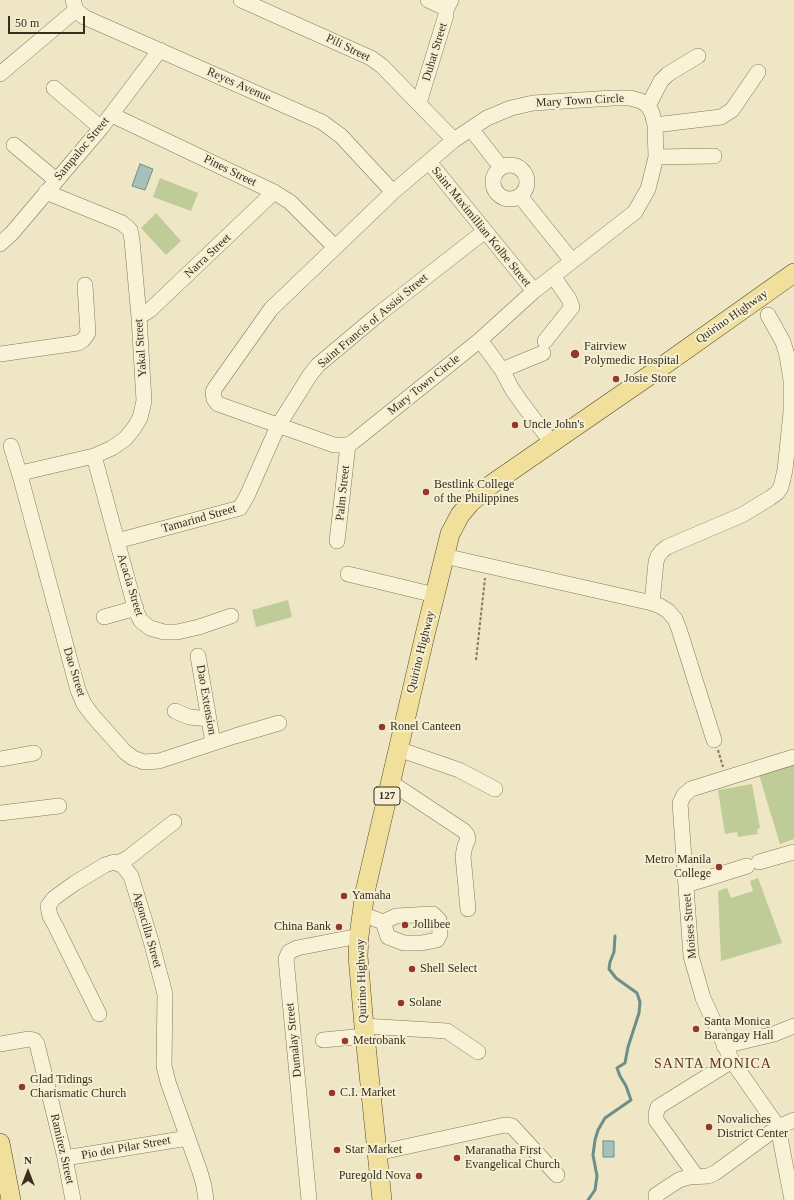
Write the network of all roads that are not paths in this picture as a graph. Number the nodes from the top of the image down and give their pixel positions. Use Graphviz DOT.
graph roads {
  1 [pos="241,0"];
  2 [pos="428,0"];
  3 [pos="75,5"];
  4 [pos="448,5"];
  5 [pos="160,50"];
  6 [pos="698,56"];
  7 [pos="758,72"];
  8 [pos="0,74"];
  9 [pos="54,88"];
  10 [pos="419,103"];
  11 [pos="648,106"];
  12 [pos="112,115"];
  13 [pos="656,125"];
  14 [pos="101,128"];
  15 [pos="471,129"];
  16 [pos="454,140"];
  17 [pos="14,145"];
  18 [pos="714,156"];
  19 [pos="656,157"];
  20 [pos="429,162"];
  21 [pos="500,166"];
  22 [pos="56,180"];
  23 [pos="46,192"];
  24 [pos="274,192"];
  25 [pos="393,192"];
  26 [pos="520,196"];
  27 [pos="485,231"];
  28 [pos="1,242"];
  29 [pos="335,247"];
  30 [pos="572,261"];
  31 [pos="794,273"];
  32 [pos="552,276"];
  33 [pos="85,285"];
  34 [pos="534,291"];
  35 [pos="768,315"];
  36 [pos="139,317"];
  37 [pos="480,340"];
  38 [pos="0,354"];
  39 [pos="502,370"];
  40 [pos="792,412"];
  41 [pos="278,426"];
  42 [pos="557,440"];
  43 [pos="348,445"];
  44 [pos="11,446"];
  45 [pos="94,456"];
  46 [pos="21,479"];
  47 [pos="337,541"];
  48 [pos="117,542"];
  49 [pos="444,556"];
  50 [pos="348,574"];
  51 [pos="434,595"];
  52 [pos="652,604"];
  53 [pos="136,608"];
  54 [pos="231,616"];
  55 [pos="104,617"];
  56 [pos="198,656"];
  57 [pos="175,711"];
  58 [pos="209,719"];
  59 [pos="279,723"];
  60 [pos="714,740"];
  61 [pos="213,743"];
  62 [pos="398,748"];
  63 [pos="34,754"];
  64 [pos="794,757"];
  65 [pos="0,759"];
  66 [pos="390,782"];
  67 [pos="494,789"];
  68 [pos="59,806"];
  69 [pos="0,813"];
  70 [pos="174,822"];
  71 [pos="794,852"];
  72 [pos="118,863"];
  73 [pos="686,885"];
  74 [pos="468,909"];
  75 [pos="362,914"];
  76 [pos="383,922"];
  77 [pos="360,936"];
  78 [pos="99,1014"];
  79 [pos="794,1026"];
  80 [pos="364,1031"];
  81 [pos="323,1040"];
  82 [pos="0,1044"];
  83 [pos="724,1046"];
  84 [pos="478,1052"];
  85 [pos="732,1060"];
  86 [pos="794,1120"];
  87 [pos="778,1127"];
  88 [pos="188,1138"];
  89 [pos="0,1143"];
  90 [pos="377,1153"];
  91 [pos="65,1158"];
  92 [pos="557,1175"];
  93 [pos="696,1176"];
  94 [pos="11,1200"];
  95 [pos="73,1200"];
  96 [pos="206,1200"];
  97 [pos="309,1200"];
  98 [pos="382,1200"];
  99 [pos="656,1200"];
  100 [pos="792,1200"];
  1 -- 10 [label="street, Pili Street"];
  2 -- 4 [label="street"];
  3 -- 5 [label="street, Reyes Avenue"];
  3 -- 8 [label="street"];
  4 -- 10 [label="street, Duhat Street"];
  5 -- 12 [label="street, Sampaloc Street"];
  5 -- 25 [label="street, Reyes Avenue"];
  6 -- 11 [label="street"];
  7 -- 13 [label="street"];
  9 -- 14 [label="street"];
  10 -- 16 [label="street, Pili Street"];
  11 -- 13 [label="street, Mary Town Circle"];
  11 -- 15 [label="street, Mary Town Circle"];
  12 -- 14 [label="street, Sampaloc Street"];
  12 -- 24 [label="street, Pines Street"];
  13 -- 19 [label="street, Mary Town Circle"];
  14 -- 22 [label="street, Sampaloc Street"];
  15 -- 16 [label="street, Mary Town Circle"];
  15 -- 21 [label="street"];
  16 -- 20 [label="street, Mary Town Circle"];
  17 -- 22 [label="street"];
  18 -- 19 [label="street"];
  19 -- 30 [label="street, Mary Town Circle"];
  20 -- 25 [label="street, Mary Town Circle"];
  20 -- 27 [label="street, Saint Maximillian Kolbe Street"];
  21 -- 26 [label="street"];
  21 -- 26 [label="street"];
  22 -- 23 [label="street, Sampaloc Street"];
  23 -- 28 [label="street, Sampaloc Street"];
  23 -- 36 [label="street, Yakal Street"];
  24 -- 29 [label="street, Pines Street"];
  24 -- 36 [label="street, Narra Street"];
  25 -- 29 [label="street, Mary Town Circle"];
  26 -- 30 [label="street"];
  27 -- 34 [label="street, Saint Maximillian Kolbe Street"];
  27 -- 41 [label="street, Saint Francis of Assisi Street"];
  29 -- 41 [label="street, Mary Town Circle"];
  30 -- 32 [label="street, Mary Town Circle"];
  31 -- 42 [label="main road, Quirino Highway / 127"];
  32 -- 34 [label="street, Mary Town Circle"];
  32 -- 39 [label="street"];
  33 -- 38 [label="street"];
  34 -- 37 [label="street, Mary Town Circle"];
  35 -- 40 [label="street"];
  36 -- 45 [label="street, Yakal Street"];
  37 -- 39 [label="street"];
  37 -- 43 [label="street, Mary Town Circle"];
  39 -- 42 [label="street"];
  40 -- 52 [label="street"];
  41 -- 43 [label="street, Mary Town Circle"];
  41 -- 48 [label="street, Tamarind Street"];
  42 -- 49 [label="main road, Quirino Highway / 127"];
  43 -- 47 [label="street, Palm Street"];
  44 -- 46 [label="street, Dao Street"];
  45 -- 46 [label="street, Yakal Street"];
  45 -- 48 [label="street, Acacia Street"];
  46 -- 61 [label="street, Dao Street"];
  48 -- 53 [label="street, Acacia Street"];
  49 -- 51 [label="main road, Quirino Highway / 127"];
  49 -- 52 [label="street"];
  50 -- 51 [label="street"];
  51 -- 62 [label="main road, Quirino Highway / 127"];
  52 -- 60 [label="street"];
  53 -- 54 [label="street, Acacia Street"];
  53 -- 55 [label="street"];
  56 -- 58 [label="street, Dao Extension"];
  57 -- 58 [label="street"];
  58 -- 61 [label="street, Dao Extension"];
  59 -- 61 [label="street, Dao Street"];
  62 -- 66 [label="main road, Quirino Highway / 127"];
  62 -- 67 [label="street"];
  63 -- 65 [label="street"];
  64 -- 73 [label="street, Moises Street"];
  66 -- 74 [label="street"];
  66 -- 75 [label="main road, Quirino Highway / 127"];
  68 -- 69 [label="street"];
  70 -- 72 [label="street"];
  71 -- 73 [label="street"];
  72 -- 78 [label="street"];
  72 -- 88 [label="street, Agoncilla Street"];
  73 -- 83 [label="street, Moises Street"];
  75 -- 76 [label="street"];
  75 -- 77 [label="main road, Quirino Highway / 127"];
  77 -- 80 [label="main road, Quirino Highway / 127"];
  77 -- 97 [label="street, Dumalay Street"];
  79 -- 83 [label="street"];
  80 -- 81 [label="street"];
  80 -- 84 [label="street"];
  80 -- 90 [label="main road, Quirino Highway / 127"];
  82 -- 91 [label="street, Ramirez Street"];
  83 -- 85 [label="street, Moises Street"];
  85 -- 87 [label="street, Moises Street"];
  85 -- 93 [label="street"];
  86 -- 87 [label="street"];
  87 -- 93 [label="street"];
  87 -- 100 [label="street, Moises Street"];
  88 -- 91 [label="street, Pio del Pilar Street"];
  88 -- 96 [label="street, Agoncilla Street"];
  89 -- 94 [label="main road"];
  90 -- 92 [label="street"];
  90 -- 98 [label="main road, Quirino Highway / 127"];
  91 -- 95 [label="street, Ramirez Street"];
  93 -- 99 [label="street"];
}
